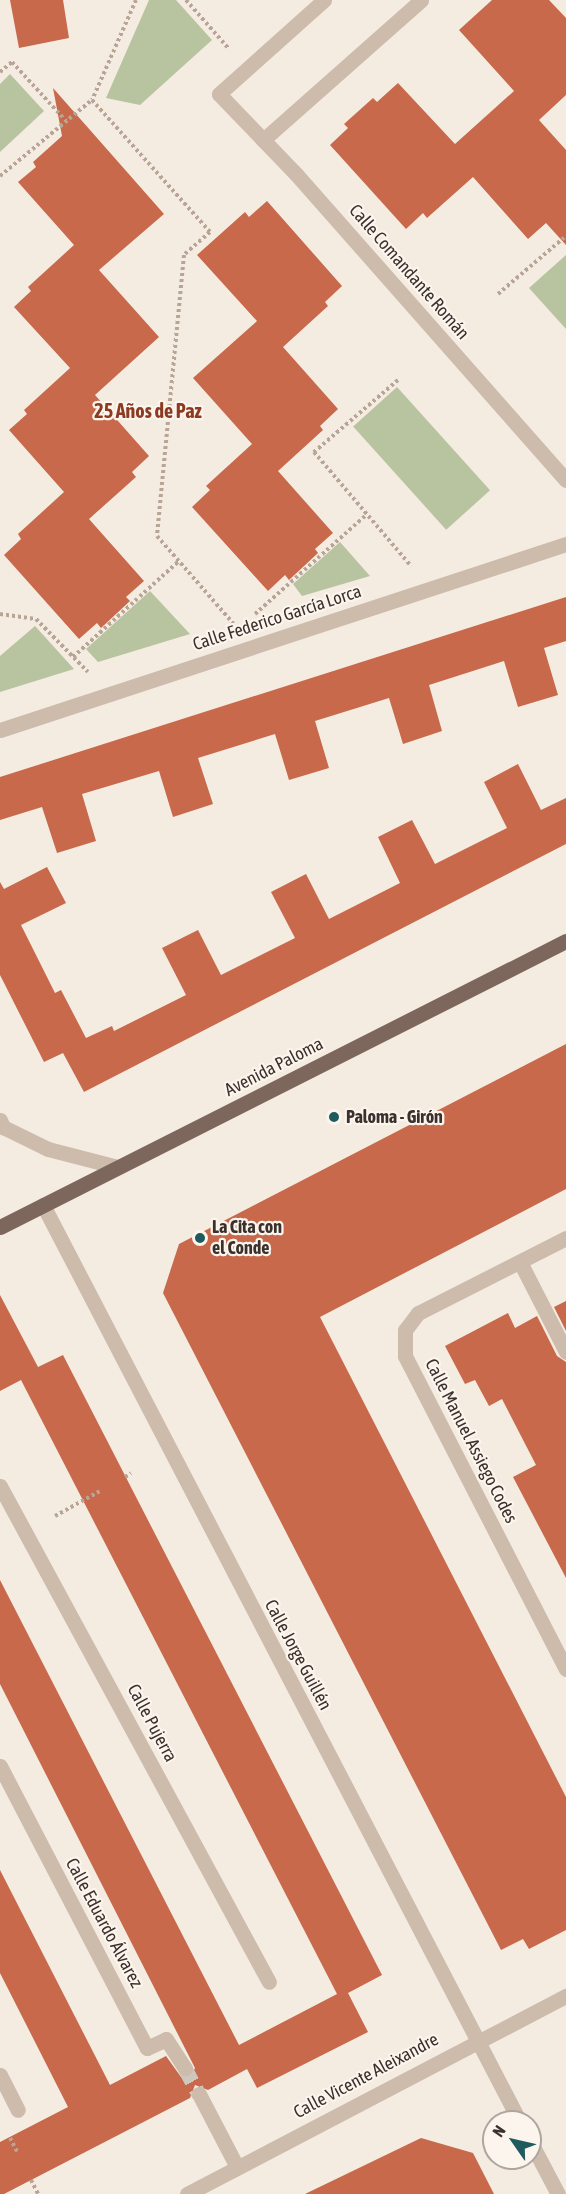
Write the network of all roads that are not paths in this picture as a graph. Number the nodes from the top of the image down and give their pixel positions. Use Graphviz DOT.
graph roads {
  1 [pos="324,0"];
  2 [pos="421,0"];
  3 [pos="263,140"];
  4 [pos="566,480"];
  5 [pos="566,544"];
  6 [pos="0,730"];
  7 [pos="566,941"];
  8 [pos="2,1123"];
  9 [pos="0,1143"];
  10 [pos="118,1167"];
  11 [pos="43,1205"];
  12 [pos="0,1227"];
  13 [pos="566,1238"];
  14 [pos="520,1262"];
  15 [pos="566,1352"];
  16 [pos="0,1486"];
  17 [pos="566,1669"];
  18 [pos="0,1766"];
  19 [pos="269,1982"];
  20 [pos="566,1996"];
  21 [pos="477,2039"];
  22 [pos="185,2068"];
  23 [pos="0,2075"];
  24 [pos="199,2094"];
  25 [pos="18,2110"];
  26 [pos="514,2110"];
  27 [pos="542,2164"];
  28 [pos="237,2167"];
  29 [pos="187,2194"];
  30 [pos="558,2194"];
  1 -- 3 [label="street, Calle Comandante Román"];
  2 -- 3 [label="street"];
  3 -- 4 [label="street, Calle Comandante Román"];
  5 -- 6 [label="street, Calle Federico García Lorca"];
  7 -- 10 [label="main road, Avenida Paloma"];
  8 -- 9 [label="street"];
  8 -- 10 [label="street"];
  10 -- 11 [label="main road, Avenida Paloma"];
  11 -- 12 [label="main road, Avenida Paloma"];
  11 -- 21 [label="street, Calle Jorge Guillén"];
  13 -- 14 [label="street, Calle Manuel Assiego Codes"];
  14 -- 15 [label="street"];
  14 -- 17 [label="street, Calle Manuel Assiego Codes"];
  16 -- 19 [label="street, Calle Pujerra"];
  18 -- 22 [label="street, Calle Eduardo Álvarez"];
  20 -- 21 [label="street, Calle Vicente Aleixandre"];
  21 -- 26 [label="street, Calle Jorge Guillén"];
  21 -- 28 [label="street, Calle Vicente Aleixandre"];
  23 -- 25 [label="street"];
  24 -- 28 [label="street"];
  27 -- 30 [label="street"];
  28 -- 29 [label="street, Calle Vicente Aleixandre"];
}
